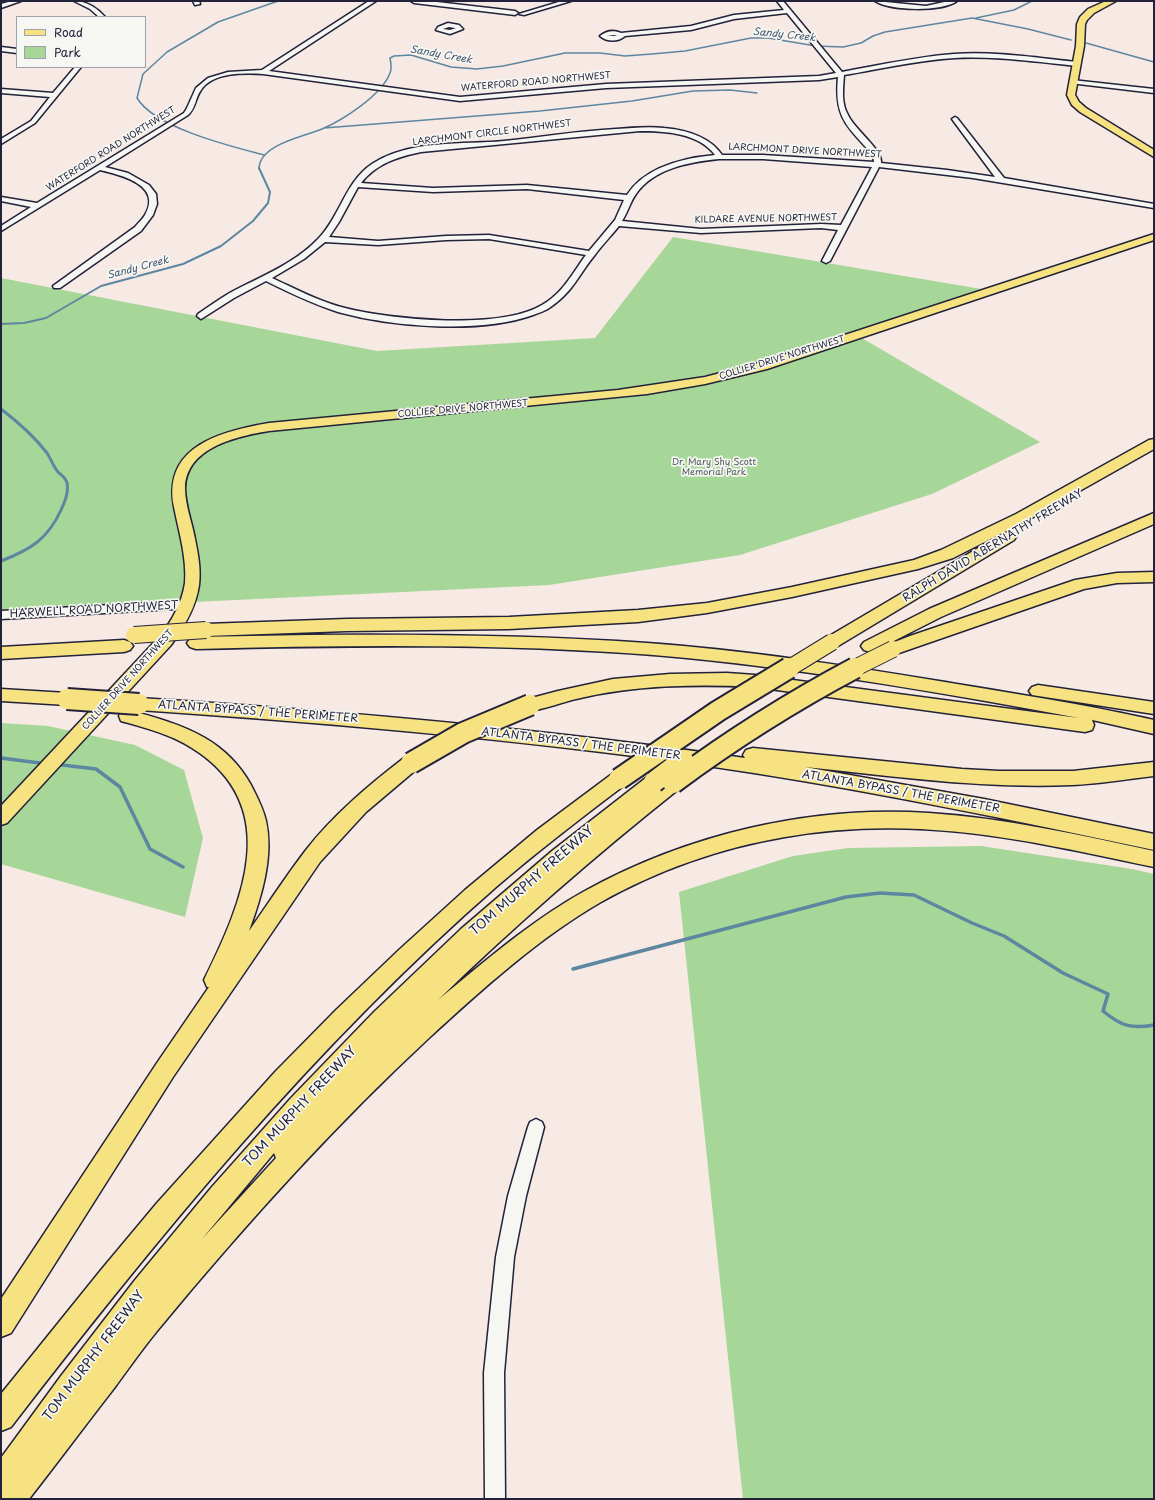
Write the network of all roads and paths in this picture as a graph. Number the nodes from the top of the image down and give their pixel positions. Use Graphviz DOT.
graph roads {
  1 [pos="18,1"];
  2 [pos="90,1"];
  3 [pos="373,1"];
  4 [pos="414,1"];
  5 [pos="479,1"];
  6 [pos="568,1"];
  7 [pos="780,1"];
  8 [pos="878,1"];
  9 [pos="954,1"];
  10 [pos="1112,1"];
  11 [pos="80,2"];
  12 [pos="1,6"];
  13 [pos="470,8"];
  14 [pos="788,11"];
  15 [pos="464,12"];
  16 [pos="101,16"];
  17 [pos="453,21"];
  18 [pos="448,25"];
  19 [pos="621,35"];
  20 [pos="1,49"];
  21 [pos="16,51"];
  22 [pos="1077,64"];
  23 [pos="77,68"];
  24 [pos="262,72"];
  25 [pos="841,75"];
  26 [pos="1072,82"];
  27 [pos="1,91"];
  28 [pos="1154,91"];
  29 [pos="56,95"];
  30 [pos="955,119"];
  31 [pos="1,142"];
  32 [pos="1154,154"];
  33 [pos="720,157"];
  34 [pos="877,164"];
  35 [pos="99,168"];
  36 [pos="1002,181"];
  37 [pos="356,185"];
  38 [pos="629,198"];
  39 [pos="1,199"];
  40 [pos="38,206"];
  41 [pos="1154,206"];
  42 [pos="617,223"];
  43 [pos="843,228"];
  44 [pos="1,229"];
  45 [pos="1154,237"];
  46 [pos="323,239"];
  47 [pos="591,254"];
  48 [pos="826,261"];
  49 [pos="266,278"];
  50 [pos="57,286"];
  51 [pos="201,316"];
  52 [pos="1154,444"];
  53 [pos="1154,451"];
  54 [pos="1154,518"];
  55 [pos="1154,577"];
  56 [pos="187,605"];
  57 [pos="1,615"];
  58 [pos="201,637"];
  59 [pos="1,653"];
  60 [pos="782,663"];
  61 [pos="1,695"];
  62 [pos="1154,708"];
  63 [pos="133,710"];
  64 [pos="1154,727"];
  65 [pos="1154,736"];
  66 [pos="698,758"];
  67 [pos="1154,769"];
  68 [pos="619,778"];
  69 [pos="663,782"];
  70 [pos="1,818"];
  71 [pos="1154,842"];
  72 [pos="1154,859"];
  73 [pos="165,1070"];
  74 [pos="536,1126"];
  75 [pos="150,1319"];
  76 [pos="1,1323"];
  77 [pos="1,1417"];
  78 [pos="1,1483"];
  79 [pos="11,1499"];
  80 [pos="494,1499"];
  1 -- 12 [label="street"];
  2 -- 11 [label="street"];
  3 -- 24 [label="street"];
  4 -- 13 [label="street"];
  5 -- 13 [label="street"];
  6 -- 13 [label="street"];
  7 -- 14 [label="street"];
  8 -- 9 [label="street"];
  10 -- 22 [label="main road"];
  11 -- 16 [label="street"];
  13 -- 15 [label="street"];
  14 -- 19 [label="street"];
  14 -- 25 [label="street"];
  17 -- 18 [label="street"];
  20 -- 21 [label="street"];
  22 -- 25 [label="street, WATERFORD ROAD NORTHWEST"];
  22 -- 26 [label="main road"];
  23 -- 29 [label="street"];
  24 -- 25 [label="street, WATERFORD ROAD NORTHWEST"];
  24 -- 35 [label="street, WATERFORD ROAD NORTHWEST"];
  25 -- 34 [label="street"];
  26 -- 28 [label="street"];
  26 -- 32 [label="main road"];
  27 -- 29 [label="street"];
  29 -- 31 [label="street"];
  30 -- 36 [label="street"];
  33 -- 34 [label="street, LARCHMONT DRIVE NORTHWEST"];
  33 -- 37 [label="street, LARCHMONT CIRCLE NORTHWEST"];
  33 -- 38 [label="street, LARCHMONT DRIVE NORTHWEST"];
  34 -- 36 [label="street, LARCHMONT DRIVE NORTHWEST"];
  34 -- 43 [label="street"];
  35 -- 40 [label="street, WATERFORD ROAD NORTHWEST"];
  35 -- 50 [label="street"];
  36 -- 41 [label="street, LARCHMONT DRIVE NORTHWEST"];
  37 -- 38 [label="street"];
  37 -- 46 [label="street, LARCHMONT CIRCLE NORTHWEST"];
  38 -- 42 [label="street, LARCHMONT DRIVE NORTHWEST"];
  39 -- 40 [label="street"];
  40 -- 44 [label="street, WATERFORD ROAD NORTHWEST"];
  42 -- 43 [label="street, KILDARE AVENUE NORTHWEST"];
  42 -- 47 [label="street, LARCHMONT DRIVE NORTHWEST"];
  43 -- 48 [label="street"];
  45 -- 56 [label="main road, COLLIER DRIVE NORTHWEST"];
  46 -- 47 [label="street"];
  46 -- 49 [label="street, LARCHMONT CIRCLE NORTHWEST"];
  47 -- 49 [label="street, LARCHMONT DRIVE NORTHWEST"];
  49 -- 51 [label="street, LARCHMONT CIRCLE NORTHWEST"];
  52 -- 58 [label="highway"];
  53 -- 68 [label="highway, RALPH DAVID ABERNATHY FREEWAY, bridge"];
  54 -- 69 [label="highway, bridge"];
  55 -- 69 [label="highway, bridge"];
  56 -- 57 [label="street, HARWELL ROAD NORTHWEST"];
  56 -- 70 [label="main road, COLLIER DRIVE NORTHWEST"];
  58 -- 59 [label="highway"];
  58 -- 60 [label="highway"];
  60 -- 62 [label="highway"];
  60 -- 64 [label="highway"];
  61 -- 63 [label="highway"];
  63 -- 66 [label="highway, ATLANTA BYPASS / THE PERIMETER"];
  63 -- 73 [label="highway"];
  65 -- 73 [label="highway, bridge"];
  66 -- 67 [label="highway"];
  66 -- 71 [label="highway, ATLANTA BYPASS / THE PERIMETER"];
  68 -- 77 [label="highway, TOM MURPHY FREEWAY"];
  69 -- 75 [label="highway"];
  69 -- 78 [label="highway, TOM MURPHY FREEWAY"];
  72 -- 75 [label="highway"];
  73 -- 76 [label="highway"];
  74 -- 80 [label="street"];
  75 -- 79 [label="highway"];
}
